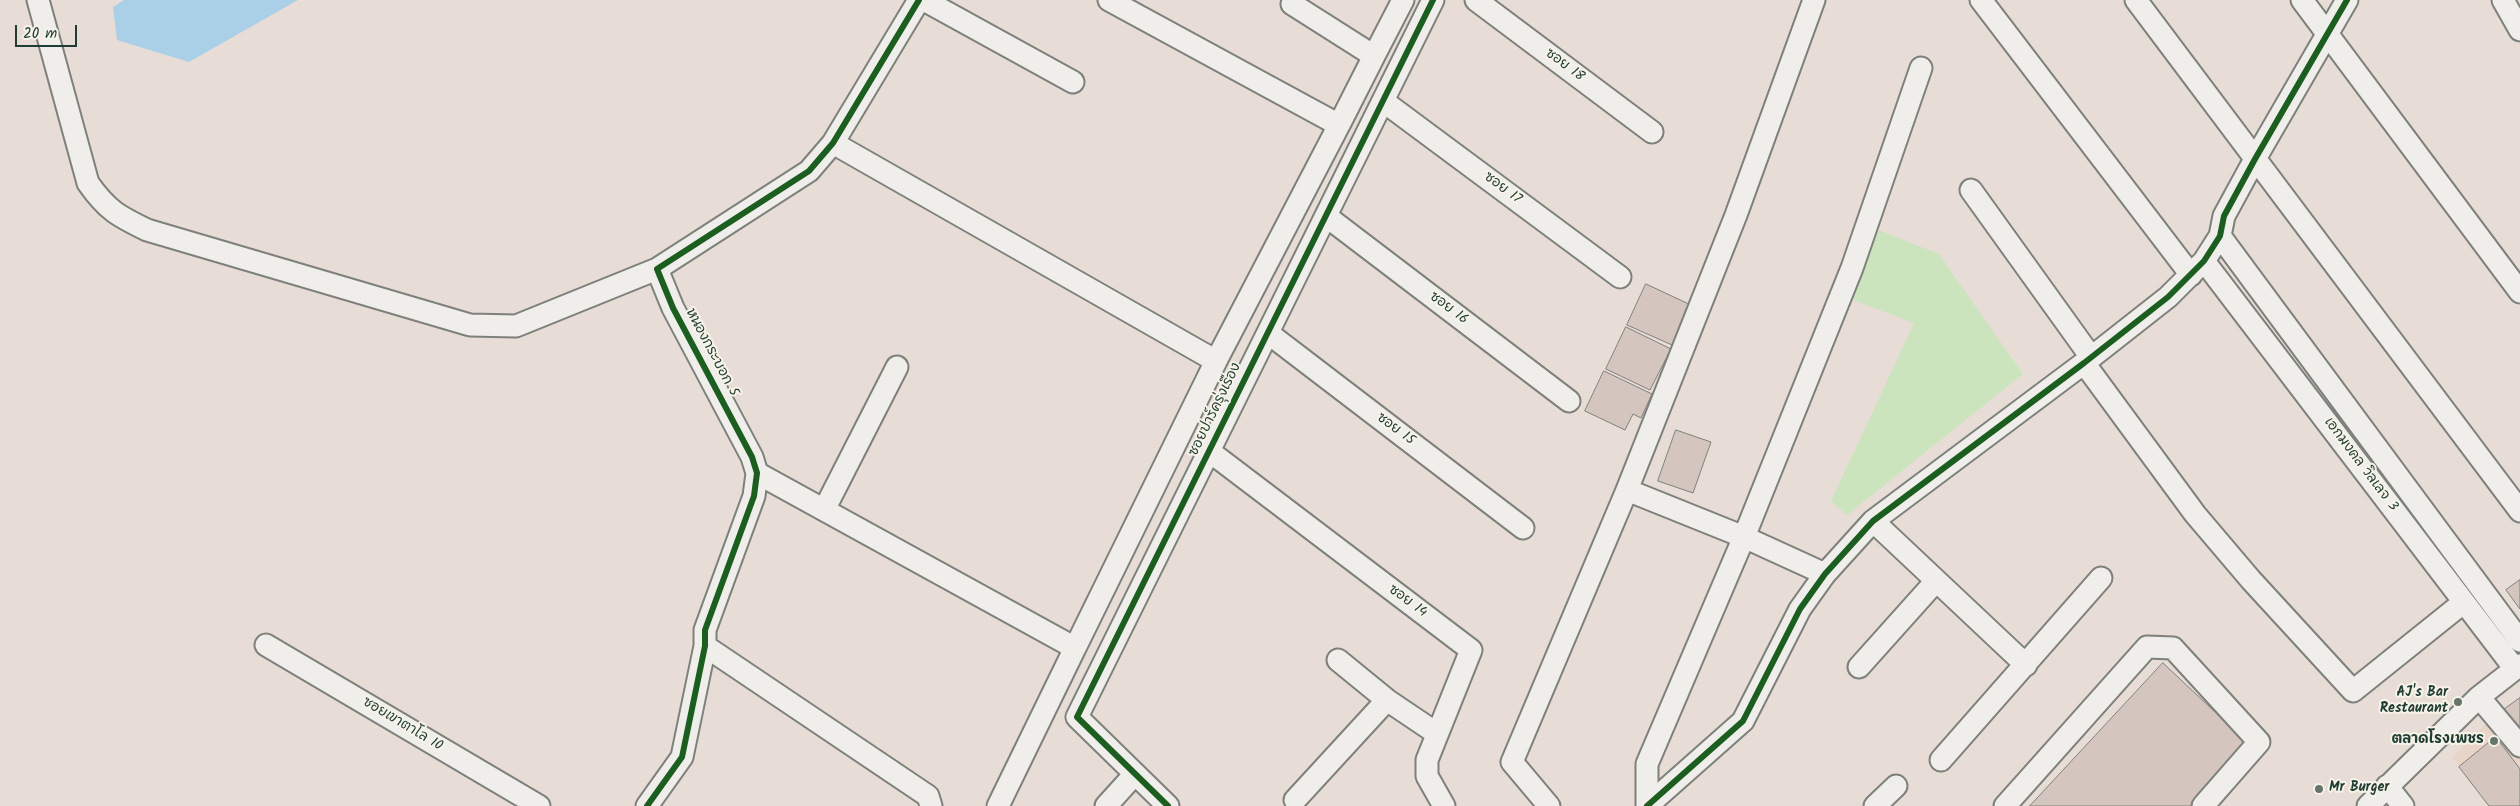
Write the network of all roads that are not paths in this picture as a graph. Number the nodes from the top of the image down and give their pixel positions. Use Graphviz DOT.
graph roads {
  1 [pos="38,0"];
  2 [pos="919,0"];
  3 [pos="924,0"];
  4 [pos="1109,0"];
  5 [pos="1402,0"];
  6 [pos="1433,0"];
  7 [pos="1476,0"];
  8 [pos="1814,0"];
  9 [pos="1982,0"];
  10 [pos="2136,0"];
  11 [pos="2302,0"];
  12 [pos="2347,0"];
  13 [pos="2503,0"];
  14 [pos="1292,4"];
  15 [pos="2520,30"];
  16 [pos="2328,33"];
  17 [pos="1374,56"];
  18 [pos="1920,68"];
  19 [pos="1073,82"];
  20 [pos="1383,101"];
  21 [pos="1339,125"];
  22 [pos="1652,132"];
  23 [pos="833,143"];
  24 [pos="2255,159"];
  25 [pos="1972,190"];
  26 [pos="1326,216"];
  27 [pos="2220,236"];
  28 [pos="2198,268"];
  29 [pos="657,269"];
  30 [pos="1620,277"];
  31 [pos="2520,292"];
  32 [pos="1268,333"];
  33 [pos="2087,360"];
  34 [pos="1216,361"];
  35 [pos="897,366"];
  36 [pos="1569,401"];
  37 [pos="1209,452"];
  38 [pos="758,473"];
  39 [pos="1627,490"];
  40 [pos="824,510"];
  41 [pos="2520,512"];
  42 [pos="1873,521"];
  43 [pos="1523,528"];
  44 [pos="1744,537"];
  45 [pos="1825,574"];
  46 [pos="2101,578"];
  47 [pos="1936,580"];
  48 [pos="2464,602"];
  49 [pos="2520,641"];
  50 [pos="266,645"];
  51 [pos="704,646"];
  52 [pos="1075,648"];
  53 [pos="1338,660"];
  54 [pos="2026,665"];
  55 [pos="1859,667"];
  56 [pos="2518,667"];
  57 [pos="2479,697"];
  58 [pos="1388,700"];
  59 [pos="1436,733"];
  60 [pos="2520,746"];
  61 [pos="1941,760"];
  62 [pos="1135,774"];
  63 [pos="1896,786"];
  64 [pos="2387,786"];
  65 [pos="1295,800"];
  66 [pos="539,806"];
  67 [pos="647,806"];
  68 [pos="931,806"];
  69 [pos="998,806"];
  70 [pos="1106,806"];
  71 [pos="1168,806"];
  72 [pos="1444,806"];
  73 [pos="1549,806"];
  74 [pos="1647,806"];
  75 [pos="1875,806"];
  76 [pos="2005,806"];
  77 [pos="2203,806"];
  78 [pos="2368,806"];
  79 [pos="2403,806"];
  1 -- 29 [label="street"];
  2 -- 23 [label="street"];
  3 -- 19 [label="street"];
  4 -- 21 [label="street"];
  5 -- 17 [label="street"];
  6 -- 20 [label="street, ซอยปาร์ครุ่งเรือง"];
  7 -- 22 [label="street, ซอย 18"];
  8 -- 39 [label="street"];
  9 -- 28 [label="street, เอกมงคล วิลเลจ 3"];
  10 -- 24 [label="street"];
  11 -- 16 [label="street"];
  12 -- 16 [label="street"];
  13 -- 15 [label="street"];
  14 -- 17 [label="street"];
  16 -- 24 [label="street"];
  16 -- 31 [label="street"];
  17 -- 21 [label="street"];
  18 -- 44 [label="street"];
  20 -- 26 [label="street, ซอยปาร์ครุ่งเรือง"];
  20 -- 30 [label="street, ซอย 17"];
  21 -- 34 [label="street"];
  23 -- 29 [label="street"];
  23 -- 34 [label="street"];
  24 -- 27 [label="street"];
  24 -- 41 [label="street"];
  25 -- 33 [label="street"];
  26 -- 32 [label="street, ซอยปาร์ครุ่งเรือง"];
  26 -- 36 [label="street, ซอย 16"];
  27 -- 28 [label="street"];
  27 -- 49 [label="street, เอกมงคล วิลเลจ 3"];
  28 -- 33 [label="street"];
  28 -- 48 [label="street, เอกมงคล วิลเลจ 3"];
  29 -- 38 [label="street, หนองกระบอก 5"];
  32 -- 37 [label="street, ซอยปาร์ครุ่งเรือง"];
  32 -- 43 [label="street, ซอย 15"];
  33 -- 42 [label="street"];
  33 -- 48 [label="street"];
  34 -- 52 [label="street"];
  35 -- 40 [label="street"];
  37 -- 59 [label="street, ซอย 14"];
  37 -- 62 [label="street, ซอยปาร์ครุ่งเรือง"];
  38 -- 40 [label="street"];
  38 -- 51 [label="street"];
  39 -- 44 [label="street"];
  39 -- 73 [label="street"];
  40 -- 52 [label="street"];
  42 -- 45 [label="street"];
  42 -- 47 [label="street"];
  44 -- 45 [label="street"];
  44 -- 74 [label="street"];
  45 -- 74 [label="street"];
  46 -- 54 [label="street"];
  47 -- 54 [label="street"];
  47 -- 55 [label="street"];
  48 -- 56 [label="street, เอกมงคล วิลเลจ 3"];
  50 -- 66 [label="street, ซอยเขาตาโล 10"];
  51 -- 67 [label="street"];
  51 -- 68 [label="street"];
  52 -- 69 [label="street"];
  53 -- 58 [label="street"];
  54 -- 61 [label="street"];
  56 -- 57 [label="street"];
  57 -- 60 [label="street"];
  57 -- 64 [label="street"];
  58 -- 59 [label="street"];
  58 -- 65 [label="street"];
  59 -- 72 [label="street, ซอย 14"];
  62 -- 70 [label="street"];
  62 -- 71 [label="street, ซอยปาร์ครุ่งเรือง"];
  63 -- 75 [label="street"];
  64 -- 78 [label="street"];
  64 -- 79 [label="street"];
  76 -- 77 [label="street"];
}
